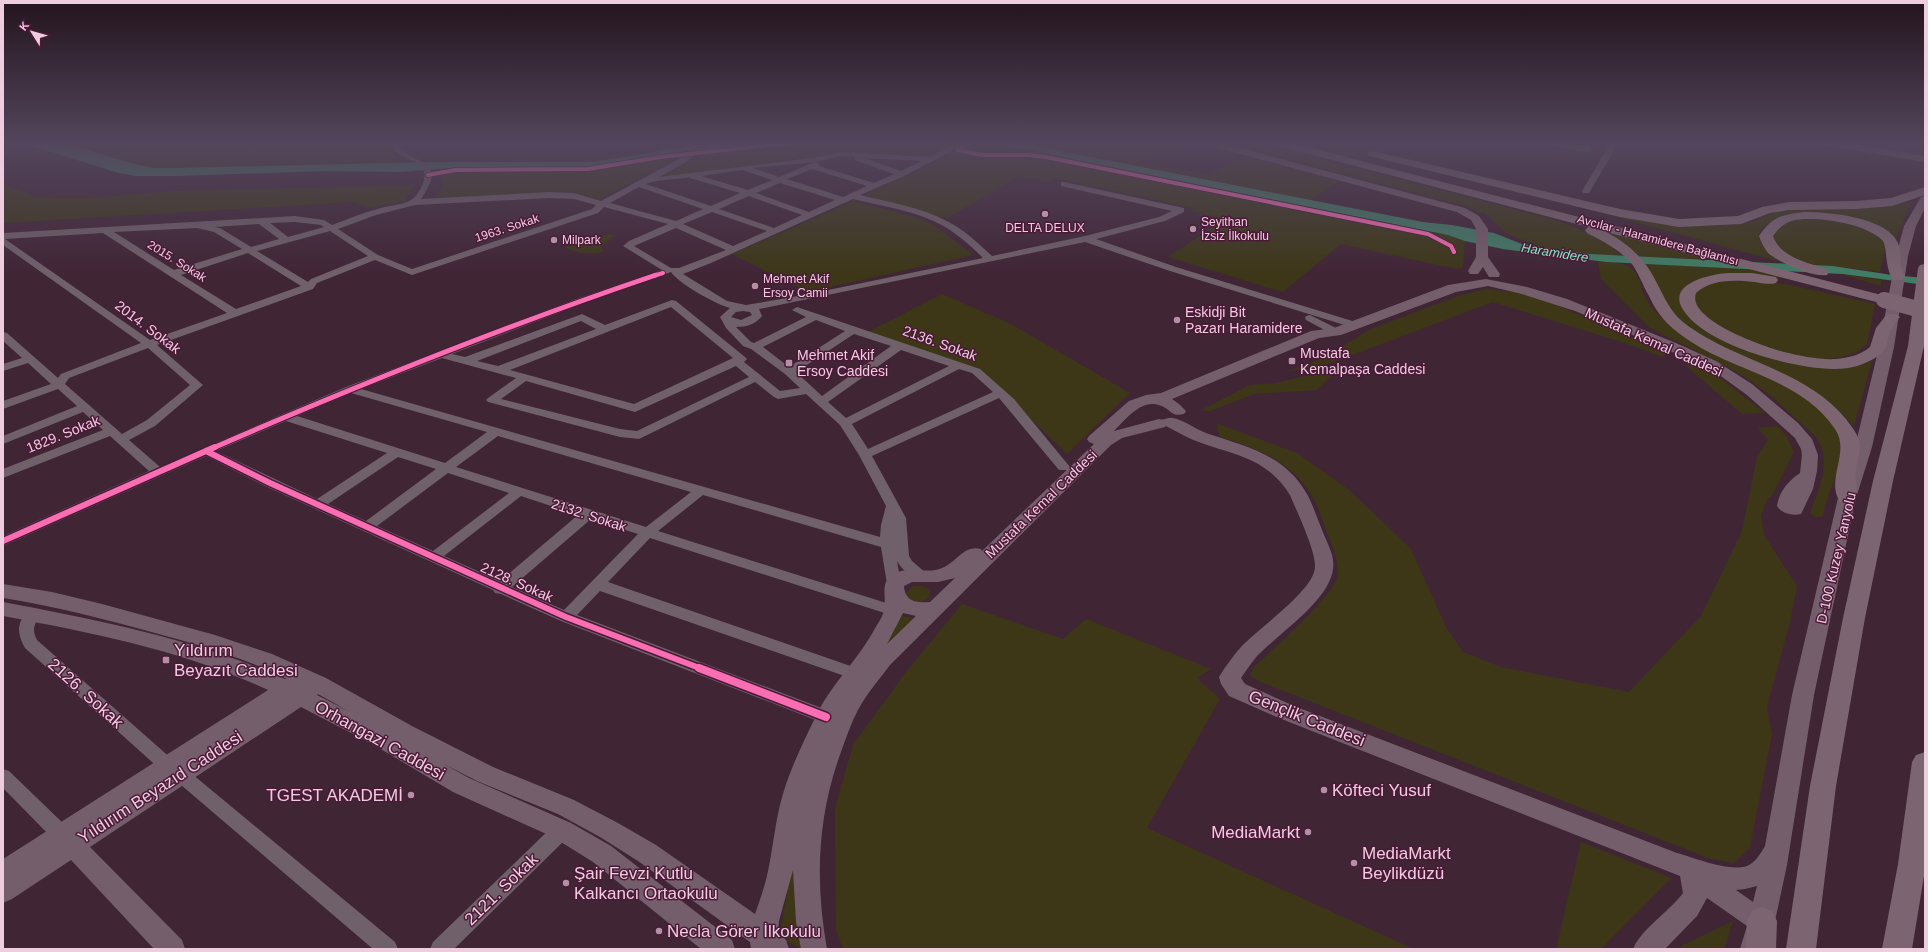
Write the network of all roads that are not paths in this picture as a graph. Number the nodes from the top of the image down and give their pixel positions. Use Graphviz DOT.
graph roads {
  1 [pos="427,186"];
  2 [pos="634,186"];
  3 [pos="646,186"];
  4 [pos="727,186"];
  5 [pos="764,186"];
  6 [pos="800,186"];
  7 [pos="874,186"];
  8 [pos="1075,186"];
  9 [pos="1377,186"];
  10 [pos="1447,186"];
  11 [pos="1469,186"];
  12 [pos="1495,186"];
  13 [pos="1509,186"];
  14 [pos="1589,186"];
  15 [pos="1457,189"];
  16 [pos="1586,191"];
  17 [pos="1925,191"];
  18 [pos="748,193"];
  19 [pos="852,196"];
  20 [pos="1925,199"];
  21 [pos="843,200"];
  22 [pos="415,202"];
  23 [pos="603,203"];
  24 [pos="711,209"];
  25 [pos="809,215"];
  26 [pos="262,222"];
  27 [pos="677,224"];
  28 [pos="197,225"];
  29 [pos="331,228"];
  30 [pos="104,230"];
  31 [pos="775,231"];
  32 [pos="3,236"];
  33 [pos="286,240"];
  34 [pos="1086,240"];
  35 [pos="3,241"];
  36 [pos="1105,245"];
  37 [pos="249,250"];
  38 [pos="729,250"];
  39 [pos="375,256"];
  40 [pos="1482,257"];
  41 [pos="990,259"];
  42 [pos="1755,259"];
  43 [pos="1925,268"];
  44 [pos="671,273"];
  45 [pos="1472,273"];
  46 [pos="173,274"];
  47 [pos="1898,277"];
  48 [pos="1492,279"];
  49 [pos="309,287"];
  50 [pos="1453,288"];
  51 [pos="1884,297"];
  52 [pos="804,298"];
  53 [pos="1925,304"];
  54 [pos="1285,305"];
  55 [pos="745,308"];
  56 [pos="797,310"];
  57 [pos="1925,311"];
  58 [pos="235,313"];
  59 [pos="816,316"];
  60 [pos="1892,318"];
  61 [pos="727,319"];
  62 [pos="750,321"];
  63 [pos="1359,324"];
  64 [pos="604,329"];
  65 [pos="853,330"];
  66 [pos="1336,332"];
  67 [pos="3,336"];
  68 [pos="149,344"];
  69 [pos="900,344"];
  70 [pos="755,347"];
  71 [pos="440,354"];
  72 [pos="30,359"];
  73 [pos="466,361"];
  74 [pos="738,362"];
  75 [pos="959,365"];
  76 [pos="3,368"];
  77 [pos="499,370"];
  78 [pos="789,372"];
  79 [pos="757,377"];
  80 [pos="525,378"];
  81 [pos="59,385"];
  82 [pos="350,389"];
  83 [pos="808,390"];
  84 [pos="1001,393"];
  85 [pos="1154,399"];
  86 [pos="820,402"];
  87 [pos="3,405"];
  88 [pos="85,407"];
  89 [pos="1132,407"];
  90 [pos="286,417"];
  91 [pos="1169,419"];
  92 [pos="845,423"];
  93 [pos="496,432"];
  94 [pos="116,435"];
  95 [pos="3,440"];
  96 [pos="206,451"];
  97 [pos="396,454"];
  98 [pos="865,455"];
  99 [pos="1064,467"];
  100 [pos="446,469"];
  101 [pos="158,472"];
  102 [pos="3,474"];
  103 [pos="1807,476"];
  104 [pos="700,491"];
  105 [pos="518,492"];
  106 [pos="1847,498"];
  107 [pos="319,504"];
  108 [pos="892,506"];
  109 [pos="588,514"];
  110 [pos="367,527"];
  111 [pos="648,533"];
  112 [pos="3,536"];
  113 [pos="3,541"];
  114 [pos="888,544"];
  115 [pos="433,558"];
  116 [pos="925,576"];
  117 [pos="597,584"];
  118 [pos="500,589"];
  119 [pos="3,591"];
  120 [pos="894,598"];
  121 [pos="939,604"];
  122 [pos="3,608"];
  123 [pos="33,614"];
  124 [pos="566,617"];
  125 [pos="856,674"];
  126 [pos="303,687"];
  127 [pos="826,717"];
  128 [pos="1925,762"];
  129 [pos="173,769"];
  130 [pos="3,776"];
  131 [pos="562,830"];
  132 [pos="67,839"];
  133 [pos="1778,846"];
  134 [pos="1682,866"];
  135 [pos="3,873"];
  136 [pos="3,891"];
  137 [pos="1762,935"];
  138 [pos="768,945"];
  139 [pos="172,949"];
  140 [pos="388,949"];
  141 [pos="440,949"];
  142 [pos="722,949"];
  143 [pos="814,949"];
  144 [pos="1646,949"];
  145 [pos="1752,949"];
  146 [pos="1801,949"];
  147 [pos="1897,949"];
  1 -- 22 [label="street"];
  2 -- 23 [label="street, 1963. Sokak"];
  3 -- 24 [label="street"];
  4 -- 18 [label="street"];
  5 -- 18 [label="street"];
  6 -- 21 [label="street"];
  7 -- 19 [label="street"];
  8 -- 34 [label="street"];
  9 -- 40 [label="main road"];
  10 -- 15 [label="highway, Avcılar - Haramidere Bağlantısı"];
  11 -- 42 [label="highway, Avcılar - Haramidere Bağlantısı"];
  12 -- 42 [label="highway"];
  13 -- 17 [label="highway"];
  14 -- 16 [label="street"];
  15 -- 51 [label="highway, Avcılar - Haramidere Bağlantısı"];
  15 -- 106 [label="highway"];
  18 -- 24 [label="street"];
  18 -- 25 [label="street"];
  19 -- 21 [label="street"];
  19 -- 41 [label="street"];
  20 -- 47 [label="main road, D-100 Kuzey Yanyolu"];
  21 -- 25 [label="street"];
  22 -- 23 [label="street"];
  22 -- 29 [label="street"];
  23 -- 27 [label="street"];
  23 -- 39 [label="street, 1963. Sokak"];
  24 -- 27 [label="street"];
  24 -- 31 [label="street"];
  25 -- 31 [label="street"];
  26 -- 28 [label="street"];
  26 -- 29 [label="street"];
  26 -- 33 [label="street"];
  27 -- 38 [label="street"];
  27 -- 44 [label="street"];
  28 -- 30 [label="street"];
  28 -- 37 [label="street"];
  29 -- 33 [label="street"];
  29 -- 39 [label="street"];
  30 -- 32 [label="street"];
  30 -- 46 [label="street, 2015. Sokak"];
  31 -- 38 [label="street"];
  33 -- 37 [label="street"];
  34 -- 36 [label="street"];
  34 -- 41 [label="street"];
  35 -- 68 [label="street, 2014. Sokak"];
  36 -- 54 [label="street"];
  36 -- 63 [label="street"];
  37 -- 46 [label="street"];
  37 -- 49 [label="street"];
  38 -- 44 [label="street"];
  39 -- 49 [label="street"];
  40 -- 45 [label="main road"];
  40 -- 48 [label="main road"];
  41 -- 52 [label="street"];
  42 -- 51 [label="highway, Avcılar - Haramidere Bağlantısı"];
  43 -- 146 [label="highway"];
  44 -- 55 [label="street"];
  44 -- 61 [label="street"];
  44 -- 71 [label="street"];
  45 -- 48 [label="main road"];
  45 -- 50 [label="main road, Mustafa Kemal Caddesi"];
  46 -- 58 [label="street, 2015. Sokak"];
  47 -- 51 [label="highway"];
  47 -- 60 [label="main road, D-100 Kuzey Yanyolu"];
  48 -- 50 [label="main road, Mustafa Kemal Caddesi"];
  48 -- 103 [label="main road, Mustafa Kemal Caddesi"];
  49 -- 58 [label="street"];
  50 -- 63 [label="main road, Mustafa Kemal Caddesi"];
  51 -- 53 [label="highway, Avcılar - Haramidere Bağlantısı"];
  51 -- 57 [label="highway, Avcılar - Haramidere Bağlantısı, bridge"];
  51 -- 60 [label="highway"];
  52 -- 55 [label="street"];
  52 -- 62 [label="street"];
  54 -- 63 [label="street"];
  54 -- 66 [label="street"];
  55 -- 61 [label="street"];
  55 -- 62 [label="street"];
  56 -- 59 [label="street, 2136. Sokak"];
  58 -- 68 [label="street"];
  59 -- 65 [label="street, 2136. Sokak"];
  59 -- 70 [label="street"];
  60 -- 106 [label="main road, D-100 Kuzey Yanyolu"];
  61 -- 62 [label="street"];
  61 -- 70 [label="street"];
  62 -- 70 [label="street"];
  63 -- 66 [label="main road, Mustafa Kemal Caddesi"];
  64 -- 73 [label="street"];
  64 -- 74 [label="street"];
  64 -- 77 [label="street"];
  65 -- 69 [label="street, 2136. Sokak"];
  65 -- 78 [label="street"];
  66 -- 85 [label="main road, Mustafa Kemal Caddesi"];
  66 -- 91 [label="main road, Mustafa Kemal Caddesi"];
  67 -- 72 [label="street"];
  68 -- 81 [label="street"];
  68 -- 94 [label="street, 2014. Sokak"];
  69 -- 75 [label="street, 2136. Sokak"];
  69 -- 86 [label="street"];
  70 -- 78 [label="street"];
  71 -- 73 [label="street"];
  71 -- 82 [label="street"];
  72 -- 76 [label="street"];
  72 -- 81 [label="street"];
  73 -- 77 [label="street"];
  74 -- 79 [label="street"];
  74 -- 80 [label="street"];
  75 -- 84 [label="street, 2136. Sokak"];
  75 -- 92 [label="street"];
  77 -- 80 [label="street"];
  78 -- 83 [label="street"];
  79 -- 80 [label="street"];
  79 -- 83 [label="street"];
  81 -- 87 [label="street"];
  81 -- 88 [label="street"];
  82 -- 90 [label="street"];
  82 -- 93 [label="street"];
  83 -- 86 [label="street"];
  84 -- 98 [label="street"];
  84 -- 99 [label="street, 2136. Sokak"];
  85 -- 89 [label="main road, Mustafa Kemal Caddesi"];
  85 -- 91 [label="main road"];
  86 -- 92 [label="street"];
  88 -- 94 [label="street"];
  88 -- 95 [label="street"];
  89 -- 91 [label="main road"];
  89 -- 99 [label="main road, Mustafa Kemal Caddesi"];
  90 -- 96 [label="street"];
  90 -- 97 [label="street, 2132. Sokak"];
  91 -- 121 [label="main road, Mustafa Kemal Caddesi"];
  91 -- 134 [label="main road, Gençlik Caddesi"];
  92 -- 98 [label="street"];
  93 -- 100 [label="street"];
  93 -- 104 [label="street"];
  94 -- 101 [label="street"];
  94 -- 102 [label="street, 1829. Sokak"];
  96 -- 101 [label="street"];
  96 -- 107 [label="street, 2128. Sokak"];
  97 -- 100 [label="street, 2132. Sokak"];
  97 -- 107 [label="street"];
  98 -- 108 [label="street"];
  99 -- 116 [label="main road, Mustafa Kemal Caddesi"];
  100 -- 105 [label="street, 2132. Sokak"];
  100 -- 110 [label="street"];
  101 -- 112 [label="street"];
  101 -- 113 [label="street"];
  104 -- 111 [label="street"];
  104 -- 114 [label="street"];
  105 -- 109 [label="street, 2132. Sokak"];
  105 -- 115 [label="street"];
  106 -- 133 [label="main road, D-100 Kuzey Yanyolu"];
  107 -- 110 [label="street, 2128. Sokak"];
  108 -- 114 [label="street"];
  108 -- 116 [label="street"];
  109 -- 111 [label="street, 2132. Sokak"];
  109 -- 118 [label="street"];
  110 -- 115 [label="street, 2128. Sokak"];
  111 -- 117 [label="street"];
  111 -- 120 [label="street, 2132. Sokak"];
  114 -- 120 [label="street"];
  115 -- 118 [label="street, 2128. Sokak"];
  116 -- 120 [label="main road"];
  116 -- 121 [label="main road"];
  117 -- 124 [label="street"];
  117 -- 125 [label="street"];
  118 -- 124 [label="street, 2128. Sokak"];
  119 -- 126 [label="main road"];
  120 -- 121 [label="main road"];
  120 -- 125 [label="main road"];
  121 -- 143 [label="main road"];
  122 -- 123 [label="main road, Orhangazi Caddesi"];
  123 -- 126 [label="main road, Orhangazi Caddesi"];
  123 -- 129 [label="street, 2126. Sokak"];
  124 -- 127 [label="street, 2128. Sokak"];
  125 -- 127 [label="main road"];
  126 -- 129 [label="main road, Yıldırım Beyazıd Caddesi"];
  126 -- 131 [label="main road, Orhangazi Caddesi"];
  126 -- 138 [label="main road"];
  127 -- 138 [label="main road"];
  128 -- 147 [label="highway"];
  129 -- 132 [label="main road, Yıldırım Beyazıd Caddesi"];
  129 -- 140 [label="street, 2126. Sokak"];
  130 -- 132 [label="street"];
  131 -- 141 [label="street, 2121. Sokak"];
  131 -- 142 [label="main road, Orhangazi Caddesi"];
  132 -- 135 [label="main road, Yıldırım Beyazıd Caddesi"];
  132 -- 136 [label="main road, Yıldırım Beyazıd Caddesi"];
  132 -- 139 [label="main road"];
  133 -- 134 [label="main road"];
  133 -- 137 [label="main road, D-100 Kuzey Yanyolu"];
  134 -- 137 [label="main road"];
  134 -- 144 [label="main road"];
  137 -- 145 [label="main road, D-100 Kuzey Yanyolu"];
}
